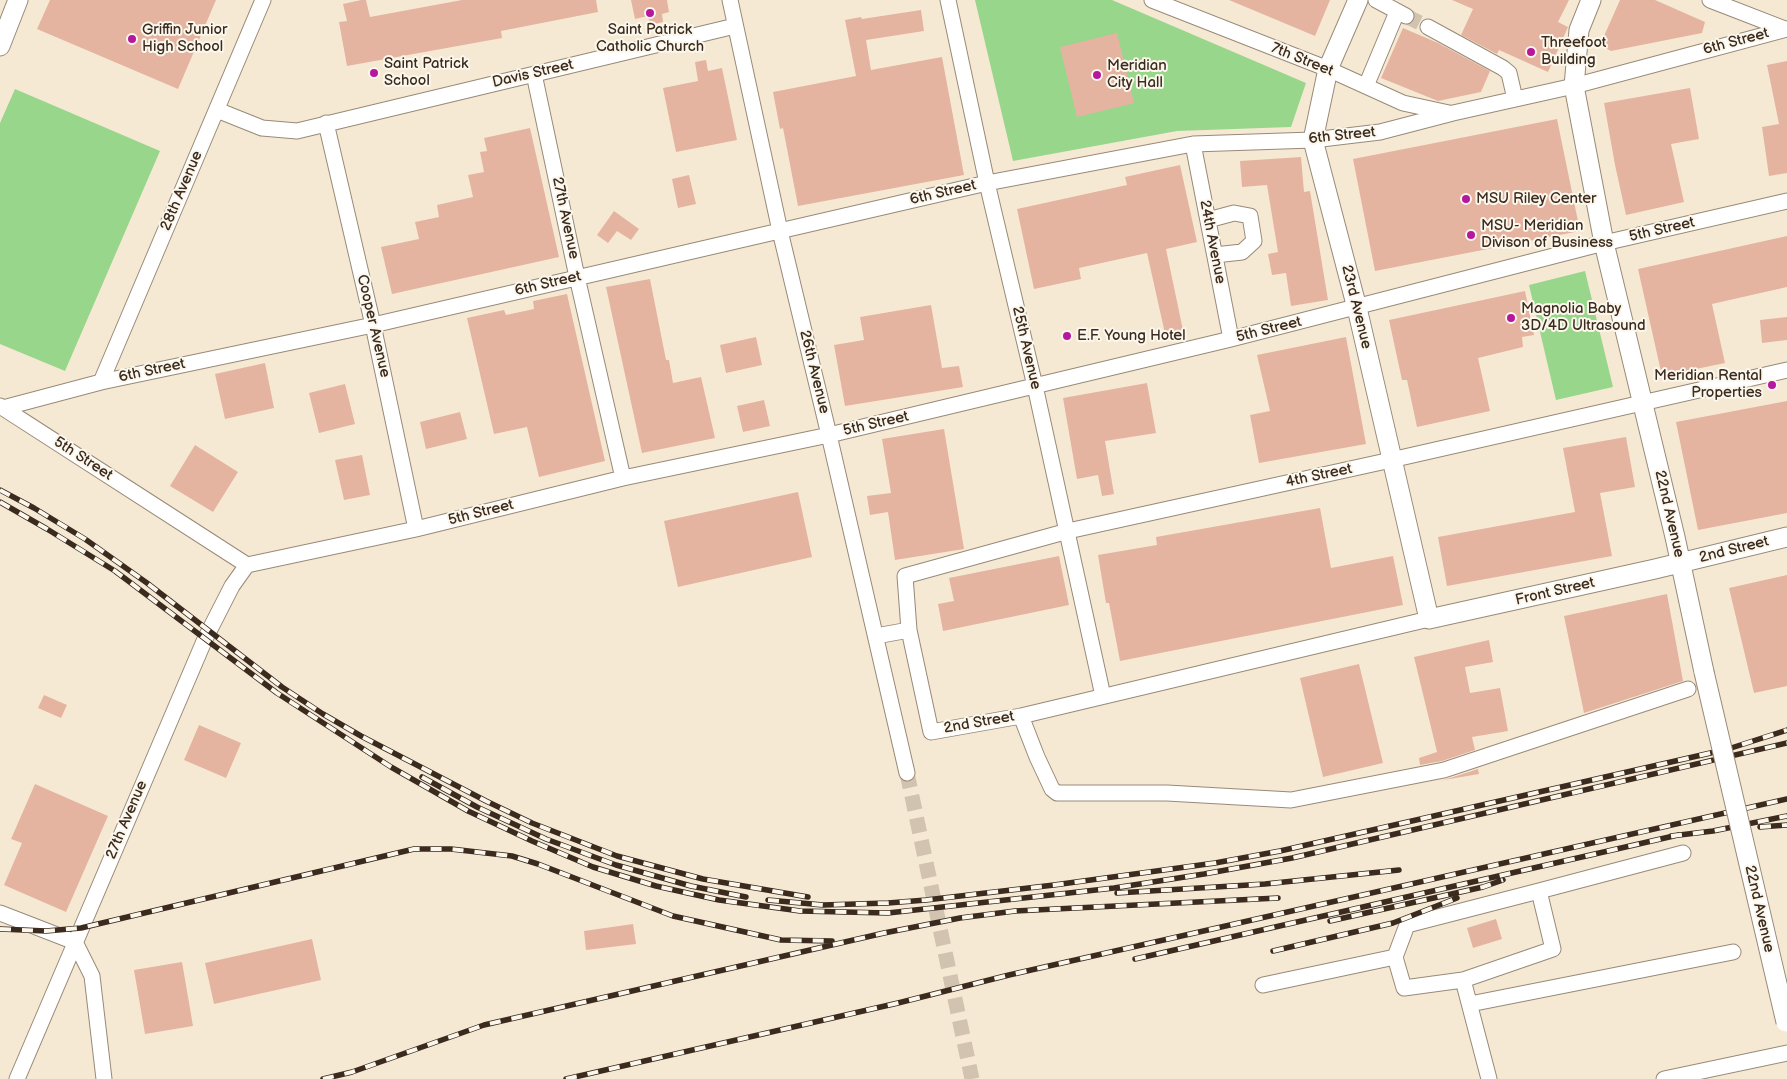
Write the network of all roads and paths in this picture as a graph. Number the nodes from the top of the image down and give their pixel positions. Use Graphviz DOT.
graph roads {
  1 [pos="18,0"];
  2 [pos="263,0"];
  3 [pos="730,0"];
  4 [pos="948,0"];
  5 [pos="1152,0"];
  6 [pos="1358,0"];
  7 [pos="1376,0"];
  8 [pos="1591,0"];
  9 [pos="1710,0"];
  10 [pos="4,23"];
  11 [pos="735,26"];
  12 [pos="1428,27"];
  13 [pos="1786,29"];
  14 [pos="0,46"];
  15 [pos="1328,70"];
  16 [pos="534,74"];
  17 [pos="1366,86"];
  18 [pos="1574,86"];
  19 [pos="1515,99"];
  20 [pos="217,110"];
  21 [pos="1453,113"];
  22 [pos="326,123"];
  23 [pos="1313,140"];
  24 [pos="1193,144"];
  25 [pos="986,183"];
  26 [pos="1787,201"];
  27 [pos="1208,220"];
  28 [pos="780,231"];
  29 [pos="1604,243"];
  30 [pos="1215,254"];
  31 [pos="577,277"];
  32 [pos="1357,308"];
  33 [pos="373,325"];
  34 [pos="1231,339"];
  35 [pos="1787,370"];
  36 [pos="101,382"];
  37 [pos="1035,386"];
  38 [pos="1642,402"];
  39 [pos="1,407"];
  40 [pos="829,435"];
  41 [pos="1391,460"];
  42 [pos="623,478"];
  43 [pos="416,529"];
  44 [pos="1068,531"];
  45 [pos="1787,537"];
  46 [pos="1681,562"];
  47 [pos="247,566"];
  48 [pos="1429,619"];
  49 [pos="909,630"];
  50 [pos="876,636"];
  51 [pos="1688,689"];
  52 [pos="1103,696"];
  53 [pos="1020,716"];
  54 [pos="907,772"];
  55 [pos="1683,853"];
  56 [pos="1539,891"];
  57 [pos="0,913"];
  58 [pos="75,942"];
  59 [pos="1733,952"];
  60 [pos="1396,957"];
  61 [pos="1463,980"];
  62 [pos="1263,985"];
  63 [pos="1470,1004"];
  64 [pos="1786,1025"];
  65 [pos="1787,1053"];
  66 [pos="17,1079"];
  67 [pos="104,1079"];
  68 [pos="1489,1079"];
  69 [pos="1664,1079"];
  1 -- 10 [label="main road"];
  2 -- 20 [label="street, 28th Avenue"];
  3 -- 11 [label="street, 26th Avenue"];
  4 -- 25 [label="street, 25th Avenue"];
  5 -- 15 [label="street, 7th Street"];
  6 -- 15 [label="main road, 23rd Avenue"];
  7 -- 17 [label="street"];
  8 -- 18 [label="main road, 22nd Avenue"];
  9 -- 13 [label="street"];
  10 -- 14 [label="main road"];
  11 -- 16 [label="street, Davis Street"];
  11 -- 28 [label="street, 26th Avenue"];
  12 -- 19 [label="street"];
  13 -- 18 [label="street, 6th Street"];
  15 -- 17 [label="street, 7th Street"];
  15 -- 23 [label="main road, 23rd Avenue"];
  16 -- 22 [label="street, Davis Street"];
  16 -- 31 [label="street, 27th Avenue"];
  17 -- 21 [label="street, 7th Street"];
  18 -- 19 [label="street, 6th Street"];
  18 -- 29 [label="main road, 22nd Avenue"];
  19 -- 21 [label="street, 6th Street"];
  20 -- 22 [label="street, Davis Street"];
  20 -- 36 [label="street, 28th Avenue"];
  21 -- 23 [label="street, 6th Street"];
  22 -- 33 [label="street, Cooper Avenue"];
  23 -- 24 [label="street, 6th Street"];
  23 -- 32 [label="main road, 23rd Avenue"];
  24 -- 25 [label="street, 6th Street"];
  24 -- 27 [label="street, 24th Avenue"];
  25 -- 28 [label="street, 6th Street"];
  25 -- 37 [label="street, 25th Avenue"];
  26 -- 29 [label="street, 5th Street"];
  27 -- 30 [label="street, 24th Avenue"];
  27 -- 30 [label="street"];
  28 -- 31 [label="street, 6th Street"];
  28 -- 40 [label="street, 26th Avenue"];
  29 -- 32 [label="street, 5th Street"];
  29 -- 38 [label="main road, 22nd Avenue"];
  30 -- 34 [label="street, 24th Avenue"];
  31 -- 33 [label="street, 6th Street"];
  31 -- 42 [label="street, 27th Avenue"];
  32 -- 34 [label="street, 5th Street"];
  32 -- 41 [label="main road, 23rd Avenue"];
  33 -- 36 [label="street, 6th Street"];
  33 -- 43 [label="street, Cooper Avenue"];
  34 -- 37 [label="street, 5th Street"];
  35 -- 38 [label="street, 4th Street"];
  36 -- 39 [label="street, 6th Street"];
  37 -- 40 [label="street, 5th Street"];
  37 -- 44 [label="street, 25th Avenue"];
  38 -- 41 [label="street, 4th Street"];
  38 -- 46 [label="main road, 22nd Avenue"];
  39 -- 47 [label="street, 5th Street"];
  40 -- 42 [label="street, 5th Street"];
  40 -- 50 [label="street, 26th Avenue"];
  41 -- 44 [label="street, 4th Street"];
  41 -- 48 [label="main road, 23rd Avenue"];
  42 -- 43 [label="street, 5th Street"];
  43 -- 47 [label="street, 5th Street"];
  44 -- 49 [label="street, 4th Street"];
  44 -- 52 [label="street, 25th Avenue"];
  45 -- 46 [label="main road, 2nd Street"];
  46 -- 48 [label="main road, Front Street"];
  46 -- 64 [label="main road, 22nd Avenue, bridge"];
  47 -- 58 [label="street, 27th Avenue"];
  48 -- 52 [label="street, 2nd Street"];
  49 -- 50 [label="street"];
  49 -- 53 [label="street, 2nd Street"];
  50 -- 54 [label="street, 26th Avenue"];
  51 -- 53 [label="street"];
  52 -- 53 [label="street, 2nd Street"];
  55 -- 56 [label="street"];
  56 -- 60 [label="street"];
  56 -- 61 [label="street"];
  57 -- 58 [label="street"];
  58 -- 66 [label="street, 27th Avenue"];
  58 -- 67 [label="street"];
  59 -- 63 [label="street"];
  60 -- 61 [label="street"];
  60 -- 62 [label="street"];
  61 -- 63 [label="street"];
  63 -- 68 [label="street"];
  65 -- 69 [label="street"];
}
